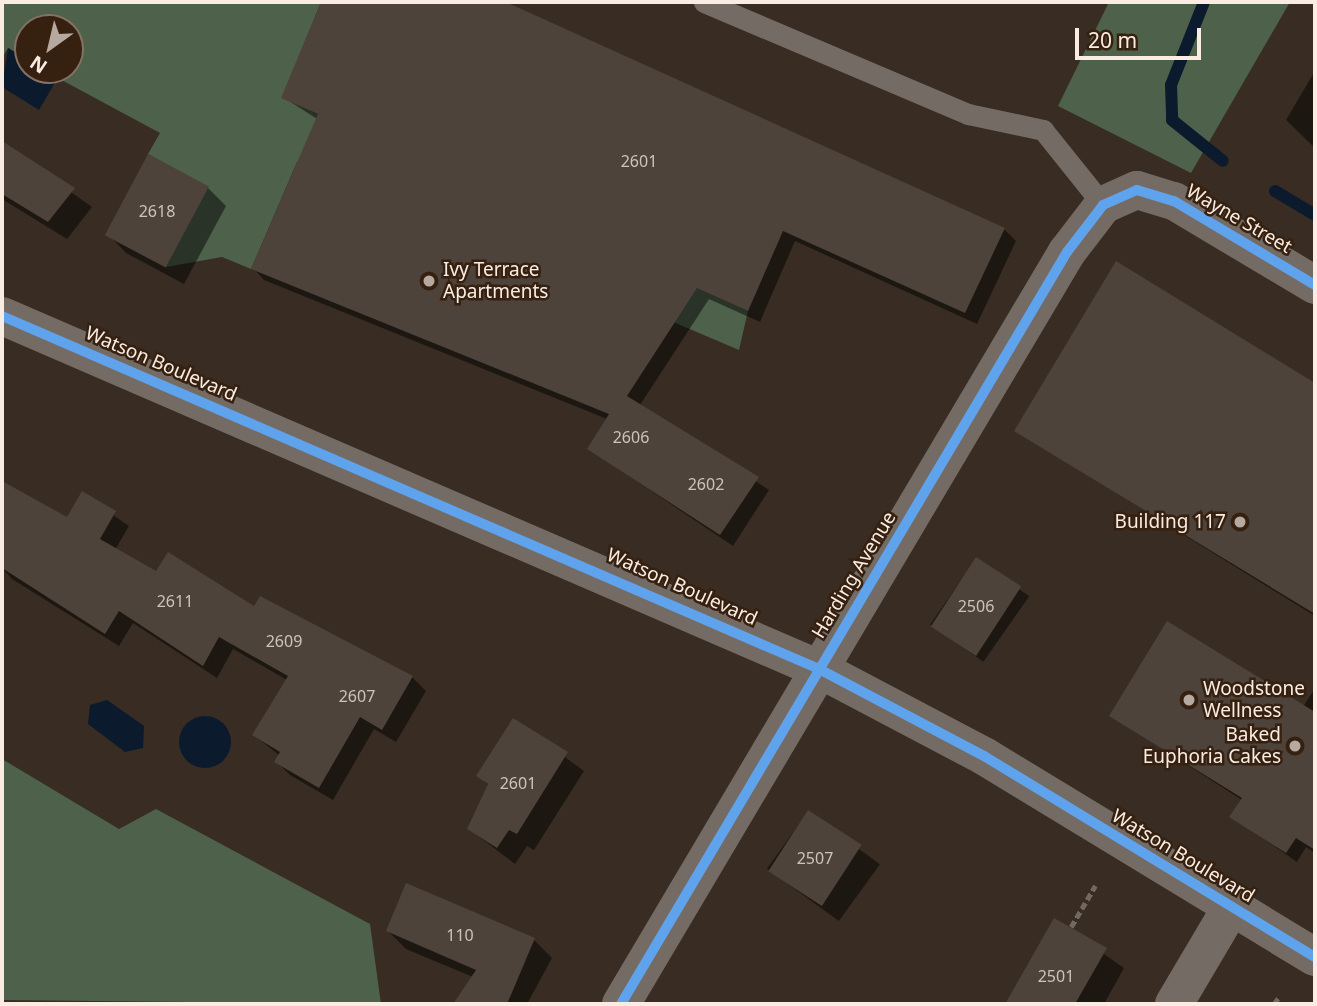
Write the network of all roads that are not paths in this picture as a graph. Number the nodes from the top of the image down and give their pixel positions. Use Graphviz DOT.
graph roads {
  1 [pos="704,2"];
  2 [pos="1103,205"];
  3 [pos="1315,285"];
  4 [pos="2,316"];
  5 [pos="819,669"];
  6 [pos="1232,906"];
  7 [pos="1315,957"];
  8 [pos="621,1004"];
  9 [pos="1174,1004"];
  1 -- 2 [label="lane"];
  2 -- 3 [label="street, Wayne Street"];
  2 -- 5 [label="street, Harding Avenue"];
  4 -- 5 [label="street, Watson Boulevard"];
  5 -- 6 [label="street, Watson Boulevard"];
  5 -- 8 [label="street, Harding Avenue"];
  6 -- 7 [label="street, Watson Boulevard"];
  6 -- 9 [label="street"];
}
